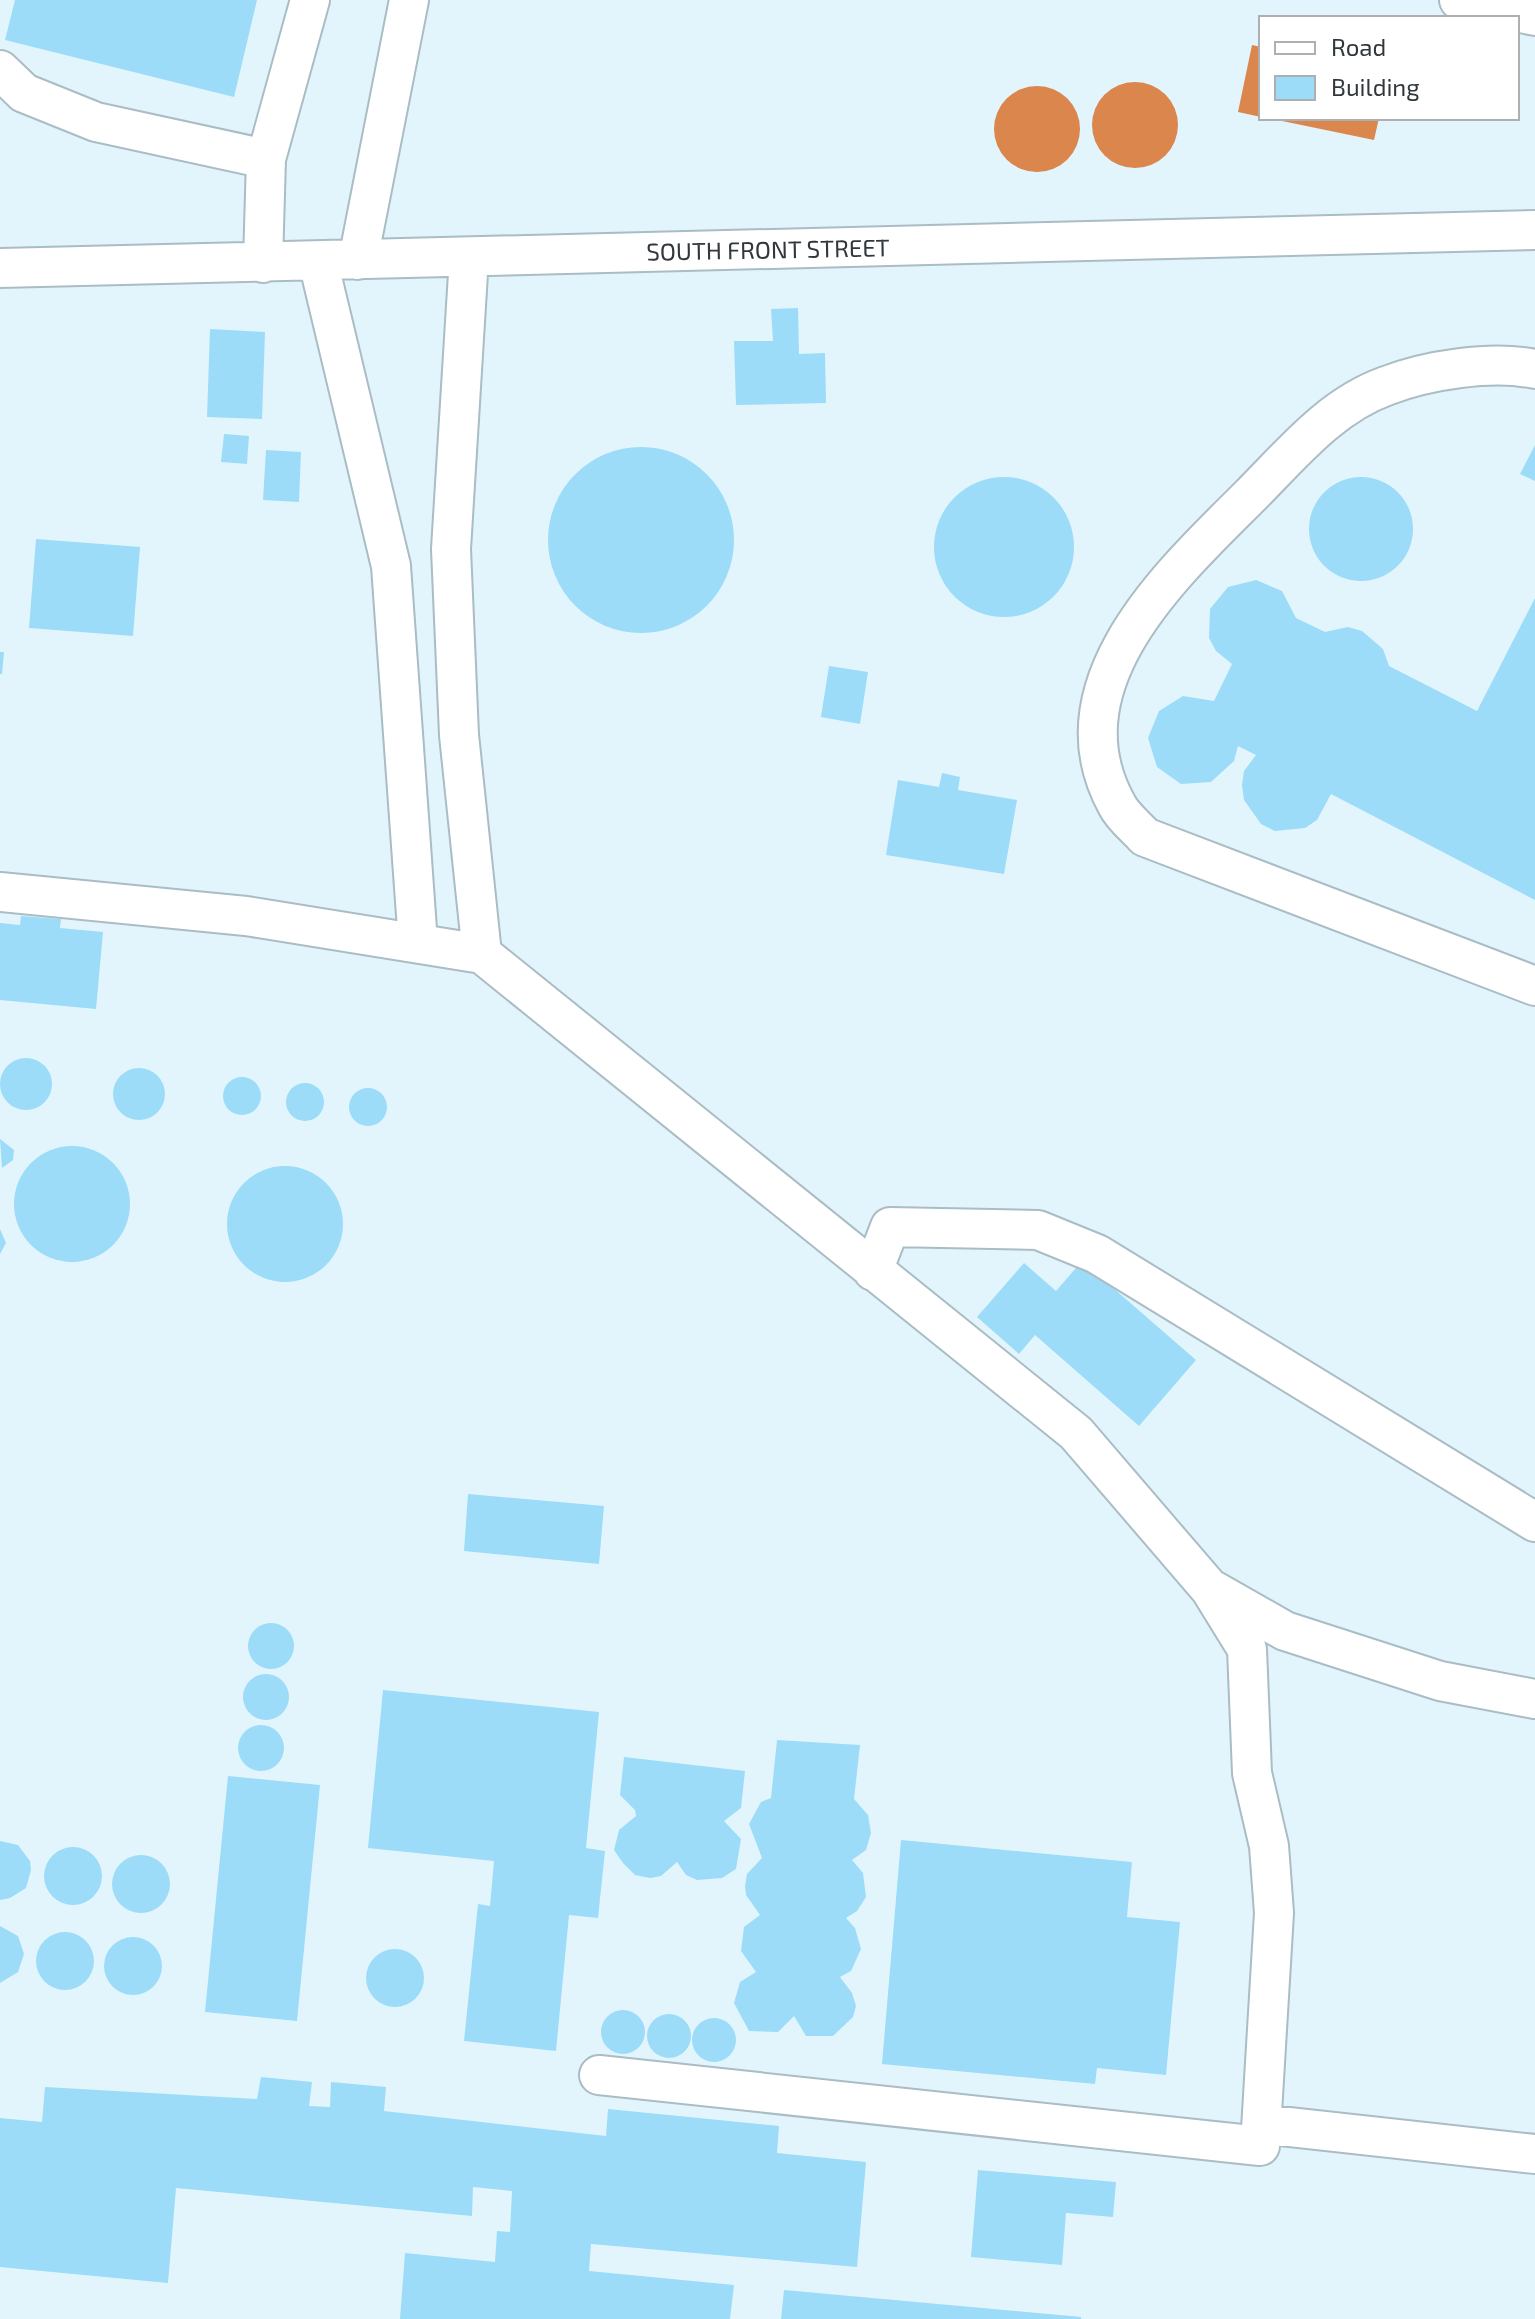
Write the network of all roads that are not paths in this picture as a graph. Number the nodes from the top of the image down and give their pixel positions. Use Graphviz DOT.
graph roads {
  1 [pos="310,0"];
  2 [pos="409,0"];
  3 [pos="1459,0"];
  4 [pos="1535,16"];
  5 [pos="0,70"];
  6 [pos="266,159"];
  7 [pos="1535,230"];
  8 [pos="469,257"];
  9 [pos="358,260"];
  10 [pos="318,261"];
  11 [pos="263,263"];
  12 [pos="0,268"];
  13 [pos="1535,369"];
  14 [pos="0,892"];
  15 [pos="418,943"];
  16 [pos="482,954"];
  17 [pos="1535,986"];
  18 [pos="873,1271"];
  19 [pos="1535,1522"];
  20 [pos="1210,1589"];
  21 [pos="1535,1699"];
  22 [pos="599,2075"];
  23 [pos="1262,2124"];
  24 [pos="1535,2154"];
  1 -- 6 [label="street"];
  2 -- 9 [label="street"];
  3 -- 4 [label="street"];
  5 -- 6 [label="street"];
  6 -- 11 [label="street"];
  7 -- 8 [label="street, SOUTH FRONT STREET"];
  8 -- 9 [label="street, SOUTH FRONT STREET"];
  8 -- 16 [label="street"];
  9 -- 10 [label="street, SOUTH FRONT STREET"];
  10 -- 11 [label="street, SOUTH FRONT STREET"];
  10 -- 15 [label="street"];
  11 -- 12 [label="street, SOUTH FRONT STREET"];
  13 -- 17 [label="street"];
  14 -- 15 [label="street"];
  15 -- 16 [label="street"];
  16 -- 18 [label="street"];
  18 -- 19 [label="street"];
  18 -- 20 [label="street"];
  20 -- 21 [label="street"];
  20 -- 23 [label="street"];
  22 -- 23 [label="street"];
  23 -- 24 [label="street"];
}
